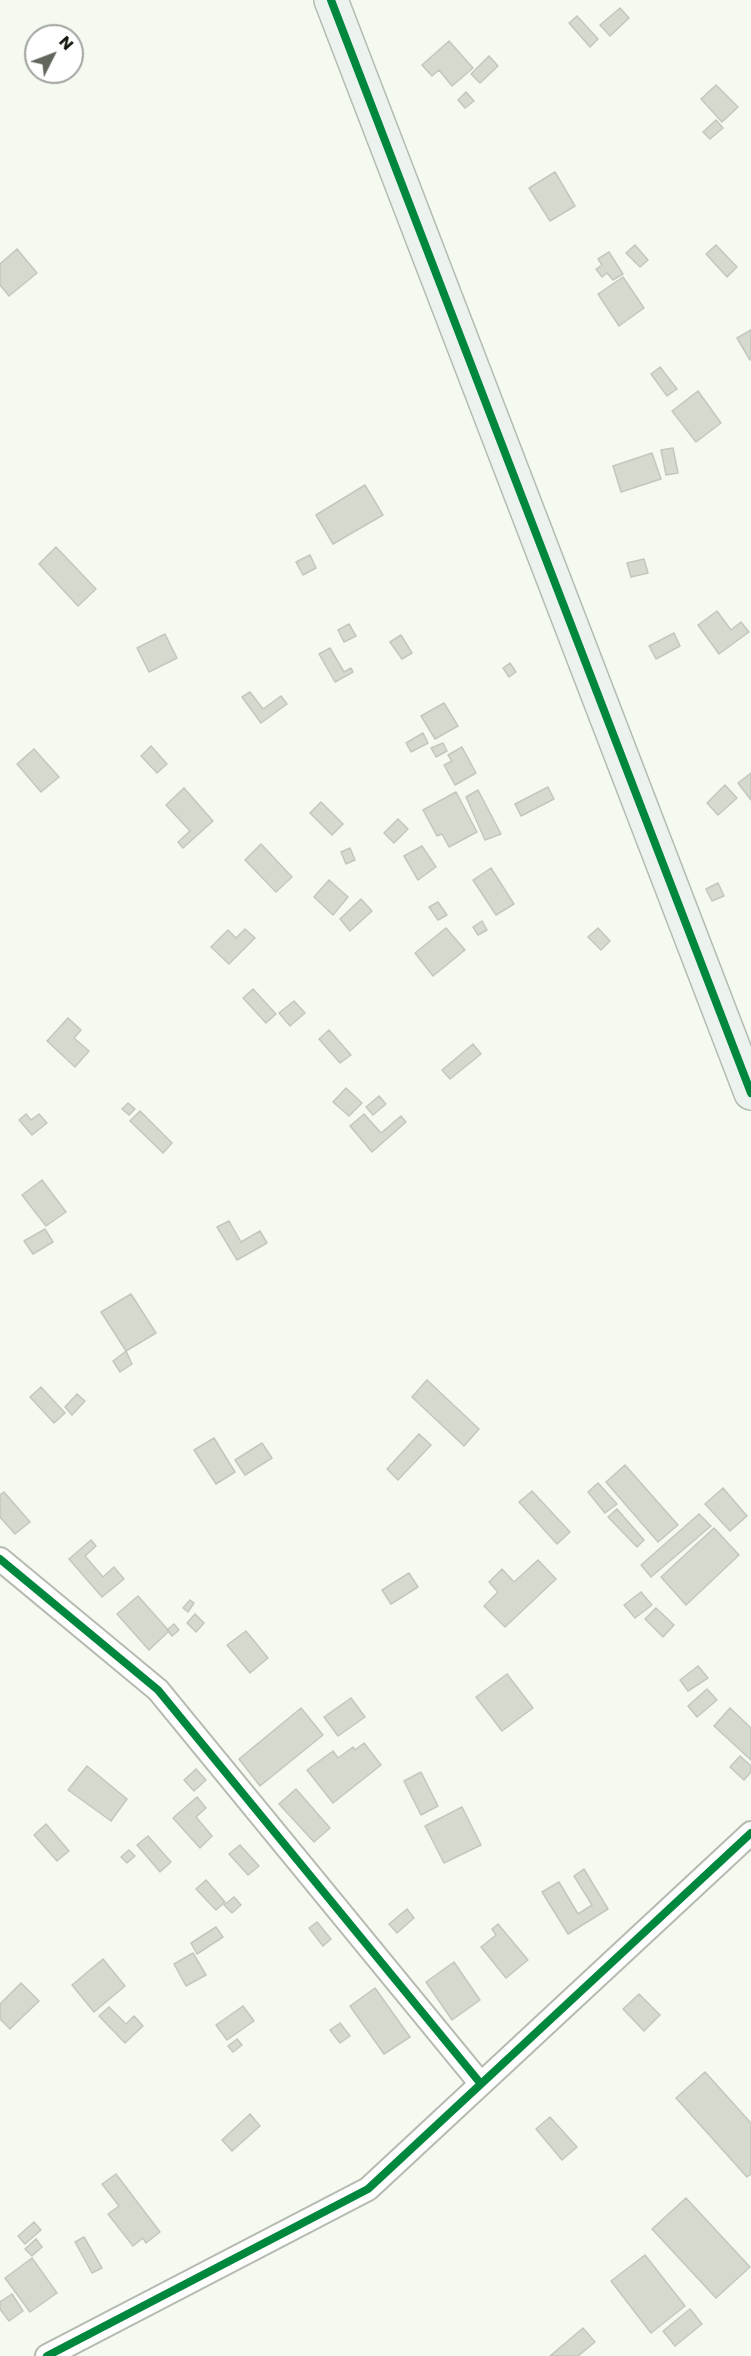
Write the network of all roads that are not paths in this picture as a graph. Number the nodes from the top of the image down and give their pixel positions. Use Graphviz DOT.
graph roads {
  1 [pos="331,0"];
  2 [pos="751,1093"];
  3 [pos="0,1559"];
  4 [pos="751,1833"];
  5 [pos="481,2084"];
  6 [pos="47,2356"];
  1 -- 2 [label="street"];
  3 -- 5 [label="street"];
  4 -- 5 [label="street"];
  5 -- 6 [label="street"];
}
